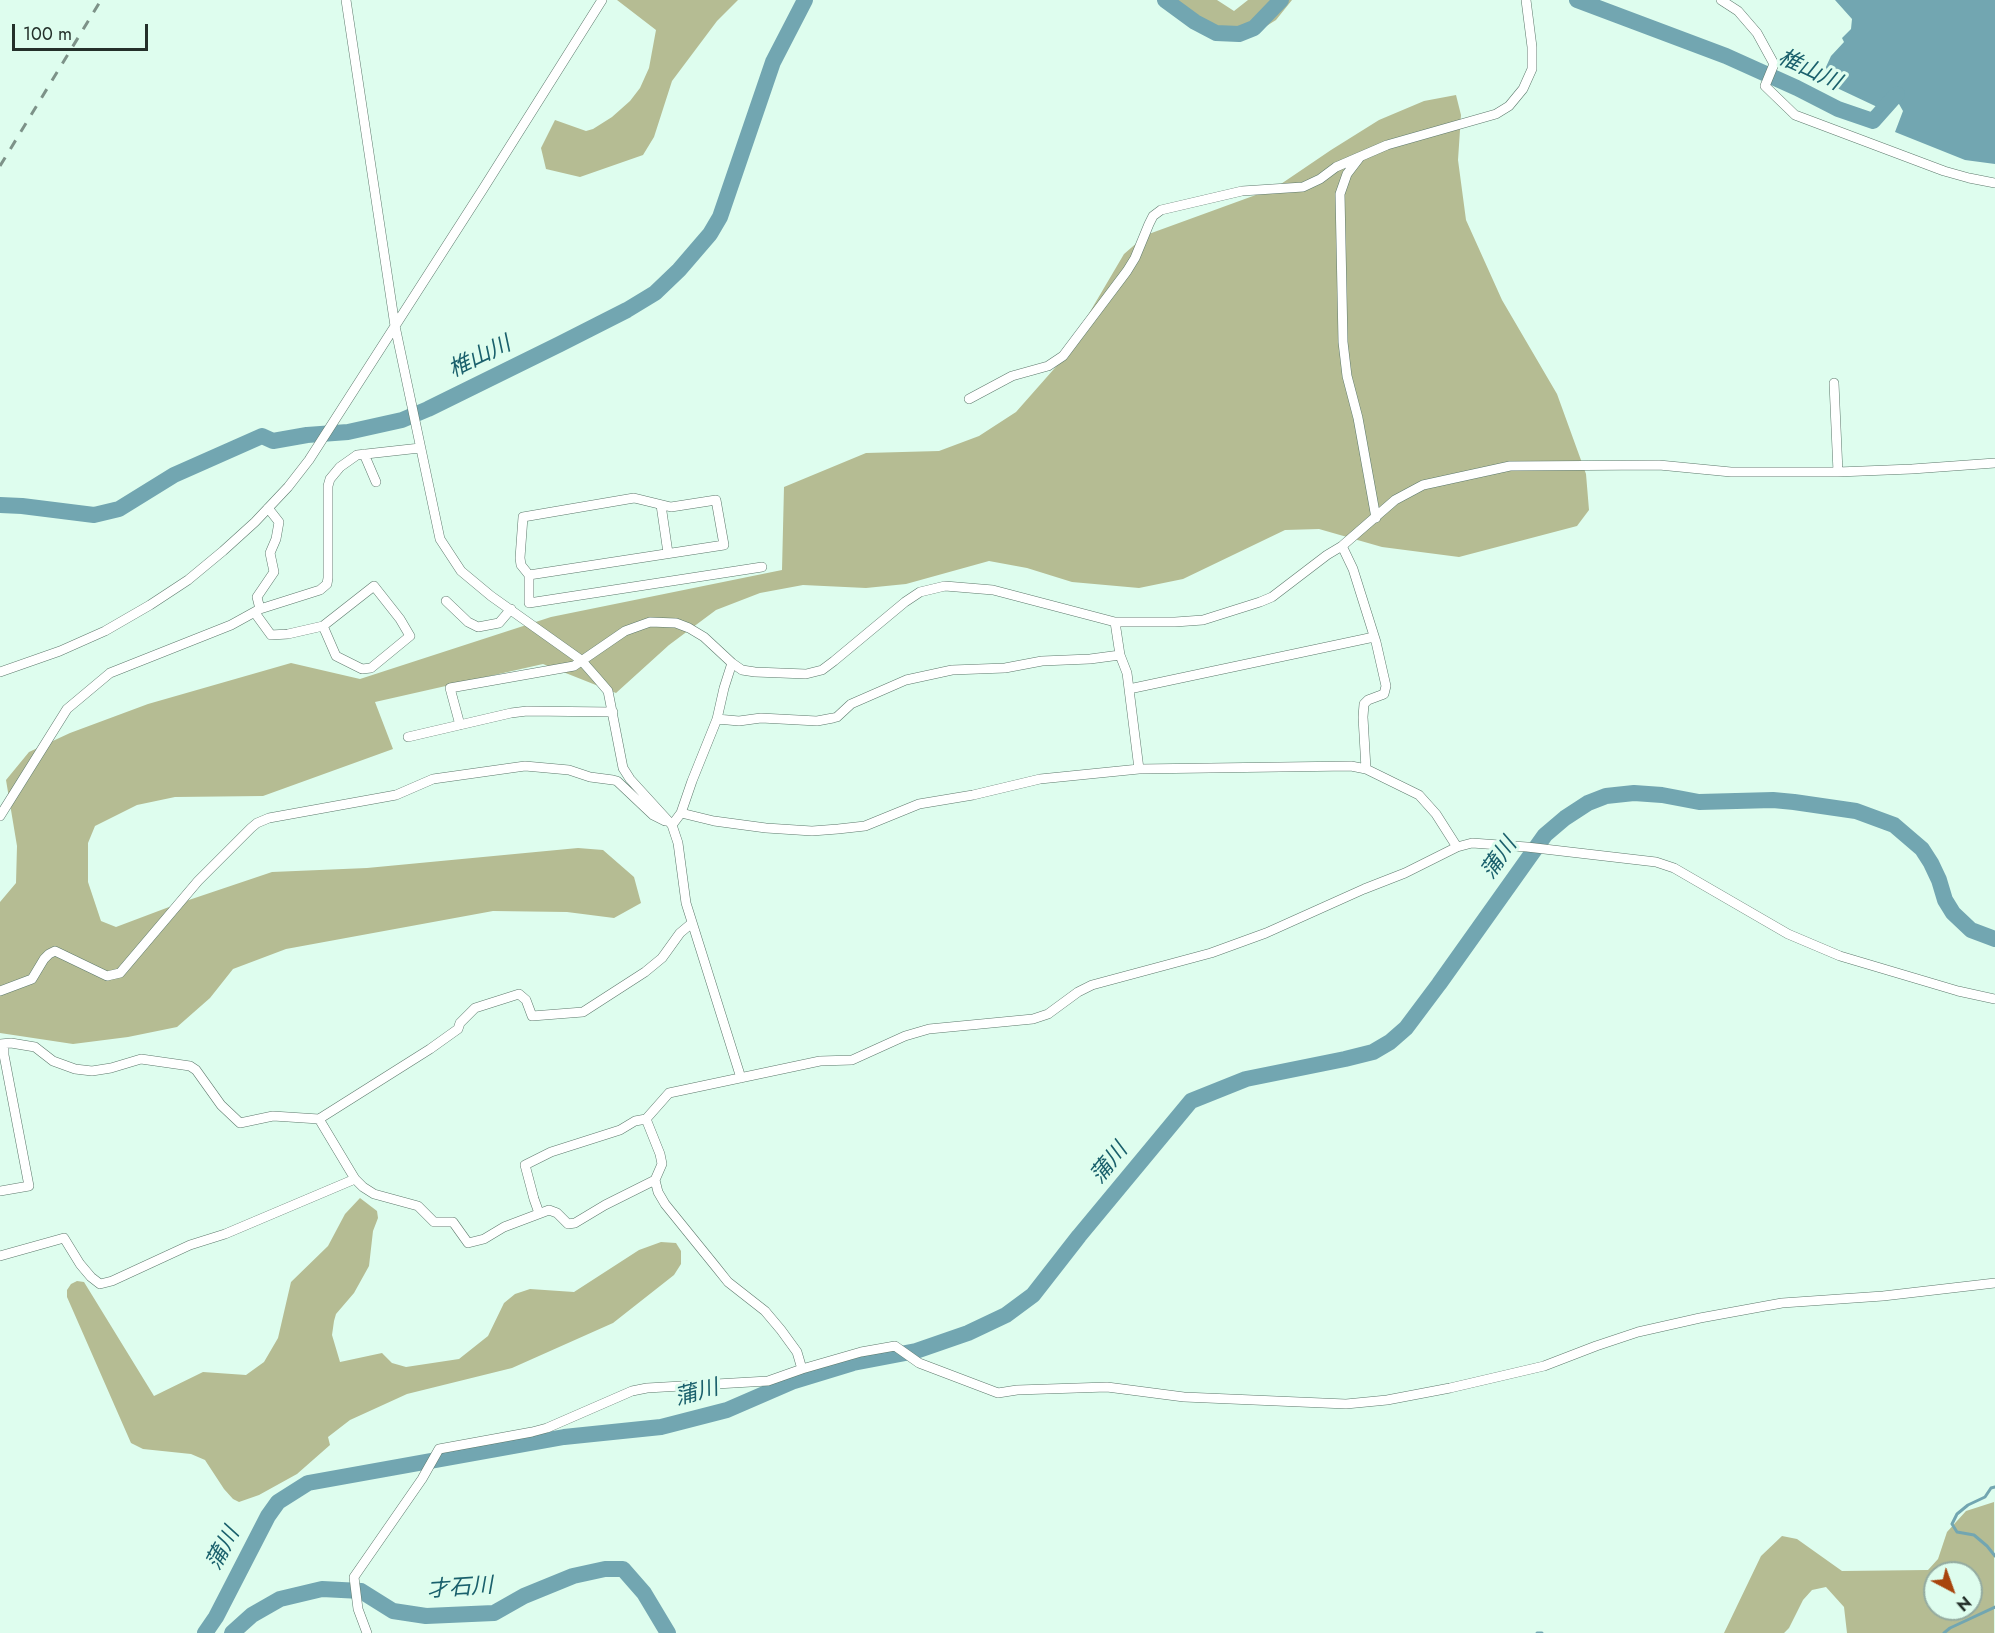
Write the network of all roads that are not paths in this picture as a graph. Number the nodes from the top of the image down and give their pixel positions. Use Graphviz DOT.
graph roads {
  1 [pos="346,0"];
  2 [pos="602,0"];
  3 [pos="1526,0"];
  4 [pos="1721,0"];
  5 [pos="1361,156"];
  6 [pos="1995,183"];
  7 [pos="395,327"];
  8 [pos="1834,383"];
  9 [pos="969,399"];
  10 [pos="419,445"];
  11 [pos="364,454"];
  12 [pos="1995,464"];
  13 [pos="1838,472"];
  14 [pos="376,482"];
  15 [pos="661,505"];
  16 [pos="268,508"];
  17 [pos="1376,518"];
  18 [pos="1342,546"];
  19 [pos="668,553"];
  20 [pos="762,567"];
  21 [pos="529,575"];
  22 [pos="446,601"];
  23 [pos="529,603"];
  24 [pos="258,611"];
  25 [pos="515,612"];
  26 [pos="1115,622"];
  27 [pos="323,626"];
  28 [pos="1374,637"];
  29 [pos="1120,655"];
  30 [pos="581,660"];
  31 [pos="732,663"];
  32 [pos="0,672"];
  33 [pos="1129,689"];
  34 [pos="613,712"];
  35 [pos="717,719"];
  36 [pos="460,725"];
  37 [pos="408,737"];
  38 [pos="1139,769"];
  39 [pos="1366,769"];
  40 [pos="681,813"];
  41 [pos="0,816"];
  42 [pos="672,825"];
  43 [pos="1457,847"];
  44 [pos="692,922"];
  45 [pos="0,991"];
  46 [pos="1995,999"];
  47 [pos="2,1045"];
  48 [pos="741,1078"];
  49 [pos="320,1119"];
  50 [pos="646,1119"];
  51 [pos="355,1179"];
  52 [pos="655,1180"];
  53 [pos="0,1191"];
  54 [pos="539,1213"];
  55 [pos="0,1256"];
  56 [pos="1995,1283"];
  57 [pos="802,1369"];
  58 [pos="367,1633"];
  1 -- 7 [label="street"];
  2 -- 7 [label="street"];
  3 -- 5 [label="street"];
  4 -- 6 [label="street"];
  5 -- 9 [label="street"];
  5 -- 17 [label="street"];
  7 -- 10 [label="street"];
  7 -- 16 [label="street"];
  8 -- 13 [label="street"];
  10 -- 11 [label="street"];
  10 -- 25 [label="street"];
  11 -- 14 [label="street"];
  11 -- 24 [label="street"];
  12 -- 13 [label="street"];
  13 -- 17 [label="street"];
  15 -- 19 [label="street"];
  15 -- 19 [label="street"];
  15 -- 21 [label="street"];
  16 -- 24 [label="street"];
  16 -- 32 [label="street"];
  17 -- 18 [label="street"];
  18 -- 26 [label="street"];
  18 -- 28 [label="street"];
  19 -- 21 [label="street"];
  20 -- 23 [label="street"];
  21 -- 23 [label="street"];
  22 -- 25 [label="street"];
  23 -- 25 [label="street"];
  24 -- 27 [label="street"];
  24 -- 41 [label="street"];
  25 -- 30 [label="street"];
  26 -- 29 [label="street"];
  26 -- 31 [label="street"];
  27 -- 27 [label="street"];
  28 -- 33 [label="street"];
  28 -- 39 [label="street"];
  29 -- 33 [label="street"];
  29 -- 35 [label="street"];
  30 -- 31 [label="street"];
  30 -- 34 [label="street"];
  30 -- 36 [label="street"];
  31 -- 35 [label="street"];
  33 -- 38 [label="street"];
  34 -- 36 [label="street"];
  34 -- 42 [label="street"];
  35 -- 40 [label="street"];
  36 -- 37 [label="street"];
  38 -- 39 [label="street"];
  38 -- 40 [label="street"];
  39 -- 43 [label="street"];
  40 -- 42 [label="street"];
  42 -- 44 [label="street"];
  42 -- 45 [label="street"];
  43 -- 46 [label="street"];
  43 -- 48 [label="street"];
  44 -- 48 [label="street"];
  44 -- 49 [label="street"];
  47 -- 49 [label="street"];
  47 -- 53 [label="street"];
  48 -- 50 [label="street"];
  49 -- 51 [label="street"];
  50 -- 52 [label="street"];
  50 -- 54 [label="street"];
  51 -- 54 [label="street"];
  51 -- 55 [label="street"];
  52 -- 54 [label="street"];
  52 -- 57 [label="street"];
  56 -- 57 [label="street"];
  57 -- 58 [label="street"];
}
